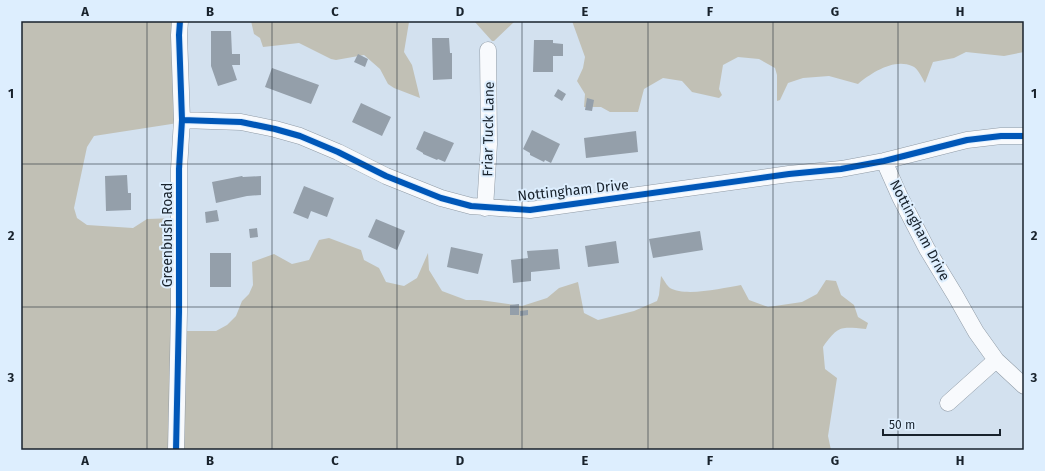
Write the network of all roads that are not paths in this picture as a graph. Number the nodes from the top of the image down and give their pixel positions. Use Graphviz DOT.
graph roads {
  1 [pos="180,21"];
  2 [pos="488,50"];
  3 [pos="182,120"];
  4 [pos="1024,136"];
  5 [pos="884,161"];
  6 [pos="485,208"];
  7 [pos="996,360"];
  8 [pos="1024,386"];
  9 [pos="948,403"];
  10 [pos="176,450"];
  1 -- 3 [label="street, Greenbush Road"];
  2 -- 6 [label="street, Friar Tuck Lane"];
  3 -- 6 [label="street, Nottingham Drive"];
  3 -- 10 [label="street, Greenbush Road"];
  4 -- 5 [label="street"];
  5 -- 6 [label="street, Nottingham Drive"];
  5 -- 7 [label="street, Nottingham Drive"];
  7 -- 8 [label="street, Nottingham Drive"];
  7 -- 9 [label="street"];
}
